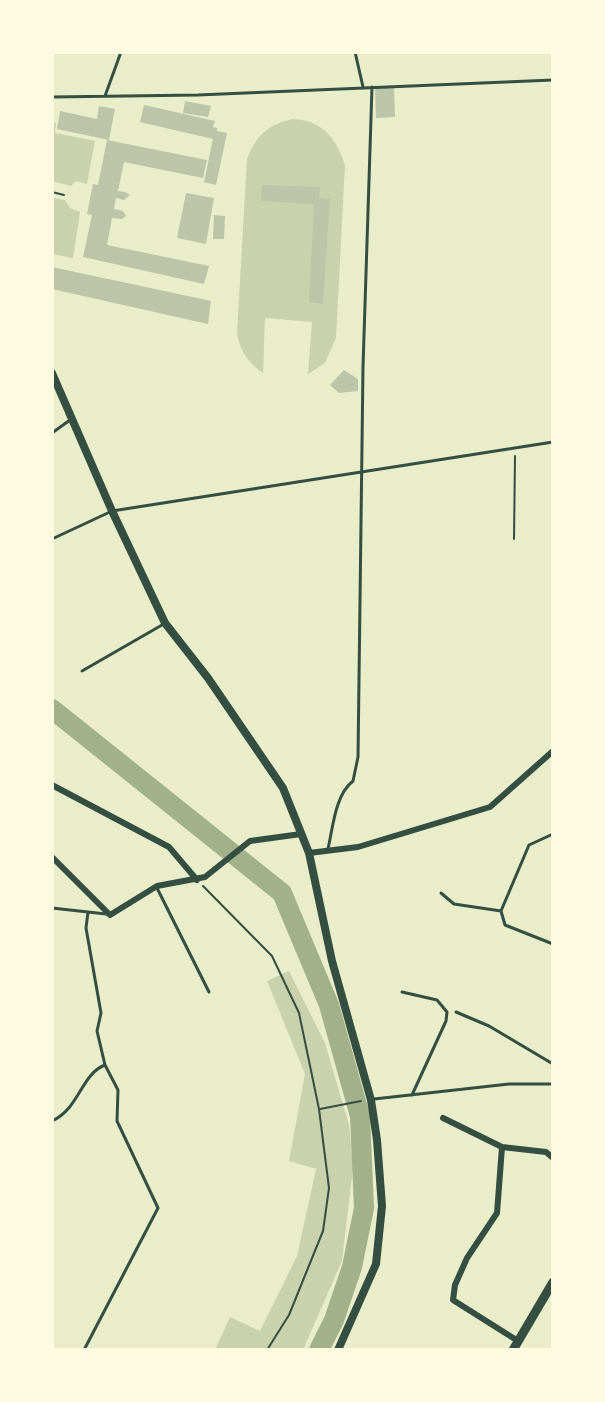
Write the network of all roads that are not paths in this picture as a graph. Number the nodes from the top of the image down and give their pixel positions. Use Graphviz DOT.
graph roads {
  1 [pos="121,52"];
  2 [pos="355,52"];
  3 [pos="553,80"];
  4 [pos="363,87"];
  5 [pos="372,87"];
  6 [pos="105,96"];
  7 [pos="52,97"];
  8 [pos="52,373"];
  9 [pos="73,417"];
  10 [pos="52,433"];
  11 [pos="553,442"];
  12 [pos="362,474"];
  13 [pos="112,511"];
  14 [pos="52,539"];
  15 [pos="165,623"];
  16 [pos="82,671"];
  17 [pos="553,751"];
  18 [pos="52,785"];
  19 [pos="301,834"];
  20 [pos="553,834"];
  21 [pos="309,853"];
  22 [pos="327,853"];
  23 [pos="52,857"];
  24 [pos="201,879"];
  25 [pos="157,886"];
  26 [pos="441,893"];
  27 [pos="52,908"];
  28 [pos="501,911"];
  29 [pos="88,912"];
  30 [pos="110,915"];
  31 [pos="553,944"];
  32 [pos="209,992"];
  33 [pos="402,992"];
  34 [pos="456,1012"];
  35 [pos="553,1064"];
  36 [pos="105,1065"];
  37 [pos="553,1084"];
  38 [pos="412,1095"];
  39 [pos="371,1100"];
  40 [pos="443,1118"];
  41 [pos="52,1121"];
  42 [pos="502,1147"];
  43 [pos="553,1158"];
  44 [pos="553,1282"];
  45 [pos="515,1345"];
  46 [pos="84,1350"];
  47 [pos="338,1350"];
  1 -- 6 [label="lane"];
  2 -- 4 [label="lane"];
  3 -- 5 [label="lane"];
  4 -- 5 [label="lane"];
  4 -- 6 [label="lane"];
  5 -- 12 [label="lane"];
  6 -- 7 [label="lane"];
  8 -- 9 [label="street"];
  9 -- 10 [label="lane"];
  9 -- 13 [label="street"];
  11 -- 12 [label="lane"];
  12 -- 13 [label="lane"];
  12 -- 22 [label="lane"];
  13 -- 14 [label="lane"];
  13 -- 15 [label="street"];
  15 -- 16 [label="lane"];
  15 -- 19 [label="street"];
  17 -- 22 [label="street"];
  18 -- 24 [label="street"];
  19 -- 21 [label="street"];
  19 -- 24 [label="street"];
  20 -- 28 [label="lane"];
  21 -- 22 [label="street"];
  21 -- 39 [label="street"];
  23 -- 30 [label="street"];
  24 -- 25 [label="street"];
  25 -- 30 [label="street"];
  25 -- 32 [label="lane"];
  26 -- 28 [label="lane"];
  27 -- 29 [label="lane"];
  28 -- 31 [label="lane"];
  29 -- 30 [label="lane"];
  29 -- 36 [label="lane"];
  33 -- 38 [label="lane"];
  34 -- 35 [label="lane"];
  36 -- 41 [label="lane"];
  36 -- 46 [label="lane"];
  37 -- 38 [label="lane"];
  38 -- 39 [label="lane"];
  39 -- 47 [label="street"];
  40 -- 42 [label="street"];
  42 -- 43 [label="street"];
  42 -- 45 [label="street"];
  44 -- 45 [label="main road"];
}
